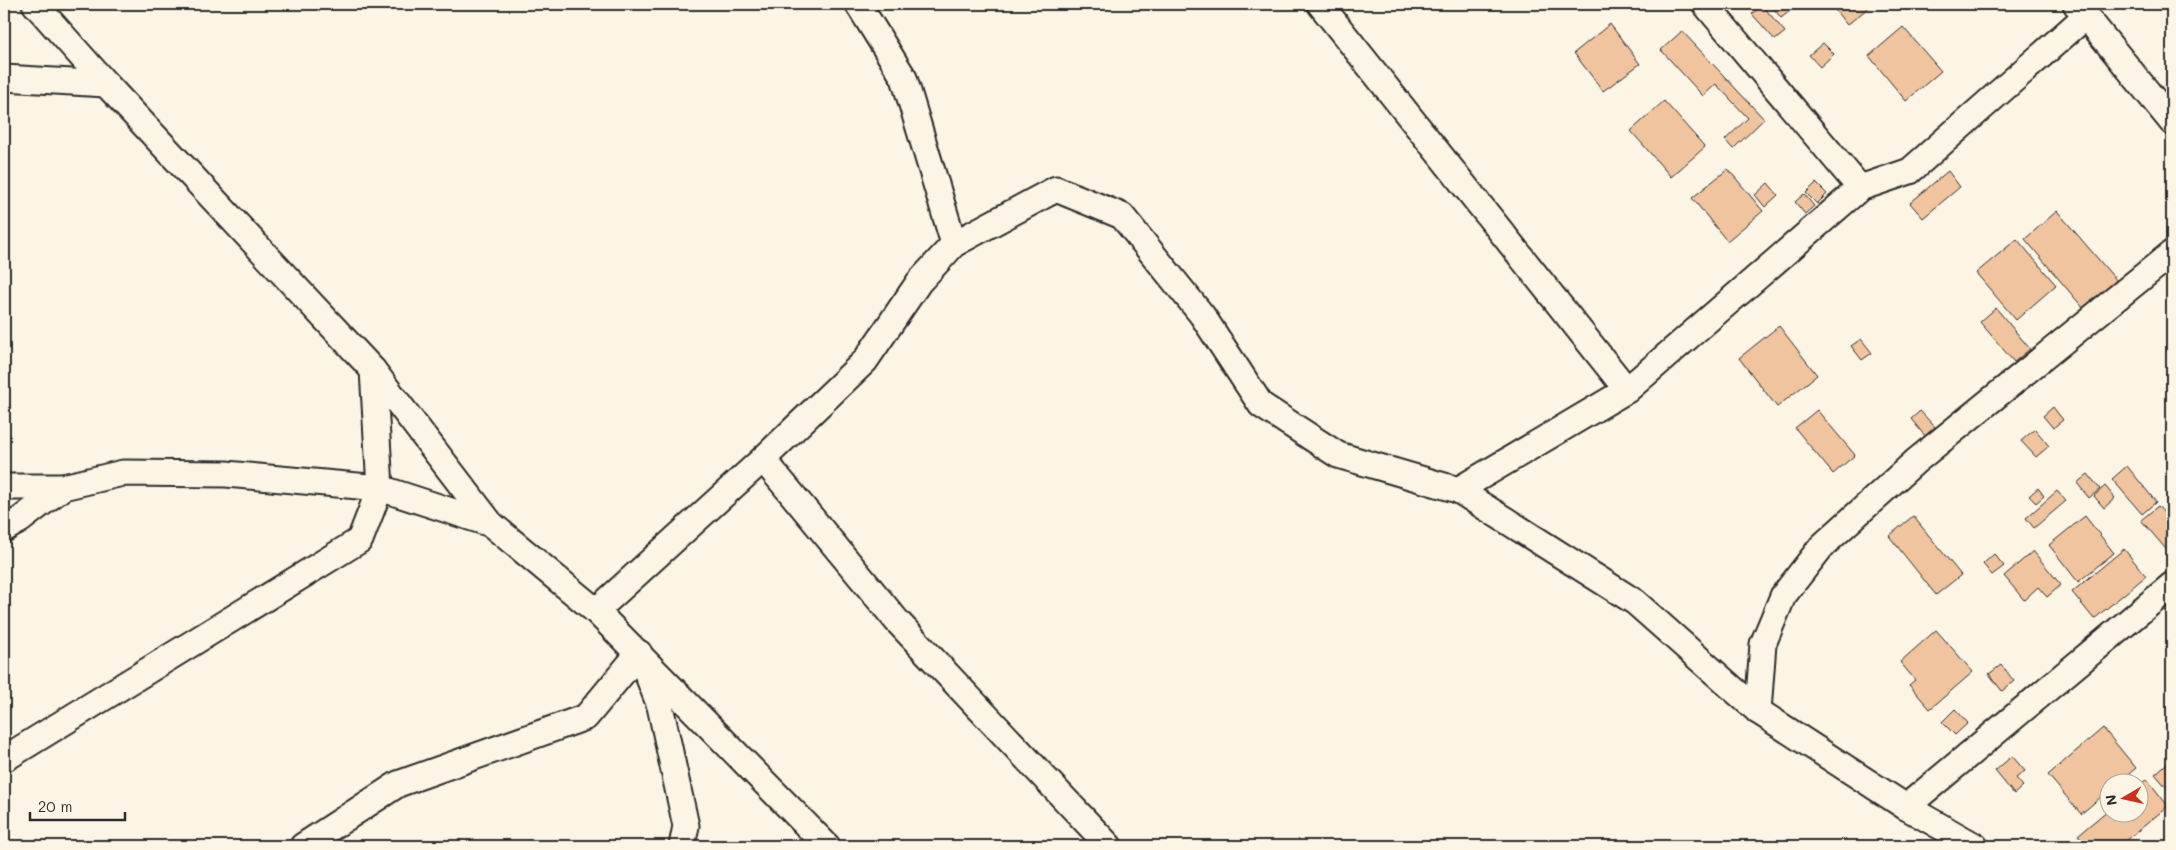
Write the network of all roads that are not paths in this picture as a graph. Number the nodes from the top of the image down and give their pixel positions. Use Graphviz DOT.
graph roads {
  1 [pos="35,4"];
  2 [pos="858,4"];
  3 [pos="1320,4"];
  4 [pos="1705,4"];
  5 [pos="2081,10"];
  6 [pos="4,78"];
  7 [pos="106,84"];
  8 [pos="2172,122"];
  9 [pos="1860,188"];
  10 [pos="954,244"];
  11 [pos="2172,253"];
  12 [pos="373,370"];
  13 [pos="1627,390"];
  14 [pos="764,459"];
  15 [pos="4,487"];
  16 [pos="62,488"];
  17 [pos="380,488"];
  18 [pos="1458,490"];
  19 [pos="491,524"];
  20 [pos="4,530"];
  21 [pos="2172,585"];
  22 [pos="596,611"];
  23 [pos="639,653"];
  24 [pos="1758,711"];
  25 [pos="4,759"];
  26 [pos="1906,807"];
  27 [pos="303,846"];
  28 [pos="682,846"];
  29 [pos="828,846"];
  30 [pos="1109,846"];
  31 [pos="1975,846"];
  1 -- 7 [label="street"];
  2 -- 10 [label="street"];
  3 -- 13 [label="street"];
  4 -- 9 [label="street"];
  5 -- 8 [label="street"];
  5 -- 9 [label="street"];
  6 -- 7 [label="street"];
  7 -- 12 [label="street"];
  9 -- 13 [label="street"];
  10 -- 14 [label="street"];
  10 -- 18 [label="street"];
  11 -- 24 [label="street"];
  12 -- 17 [label="street"];
  12 -- 19 [label="street"];
  13 -- 18 [label="street"];
  14 -- 22 [label="street"];
  14 -- 30 [label="street"];
  15 -- 16 [label="street"];
  16 -- 17 [label="street"];
  16 -- 20 [label="street"];
  17 -- 19 [label="street"];
  17 -- 25 [label="street"];
  18 -- 24 [label="street"];
  19 -- 22 [label="street"];
  21 -- 26 [label="street"];
  22 -- 23 [label="street"];
  23 -- 27 [label="street"];
  23 -- 28 [label="street"];
  23 -- 29 [label="street"];
  24 -- 26 [label="street"];
  26 -- 31 [label="street"];
}
